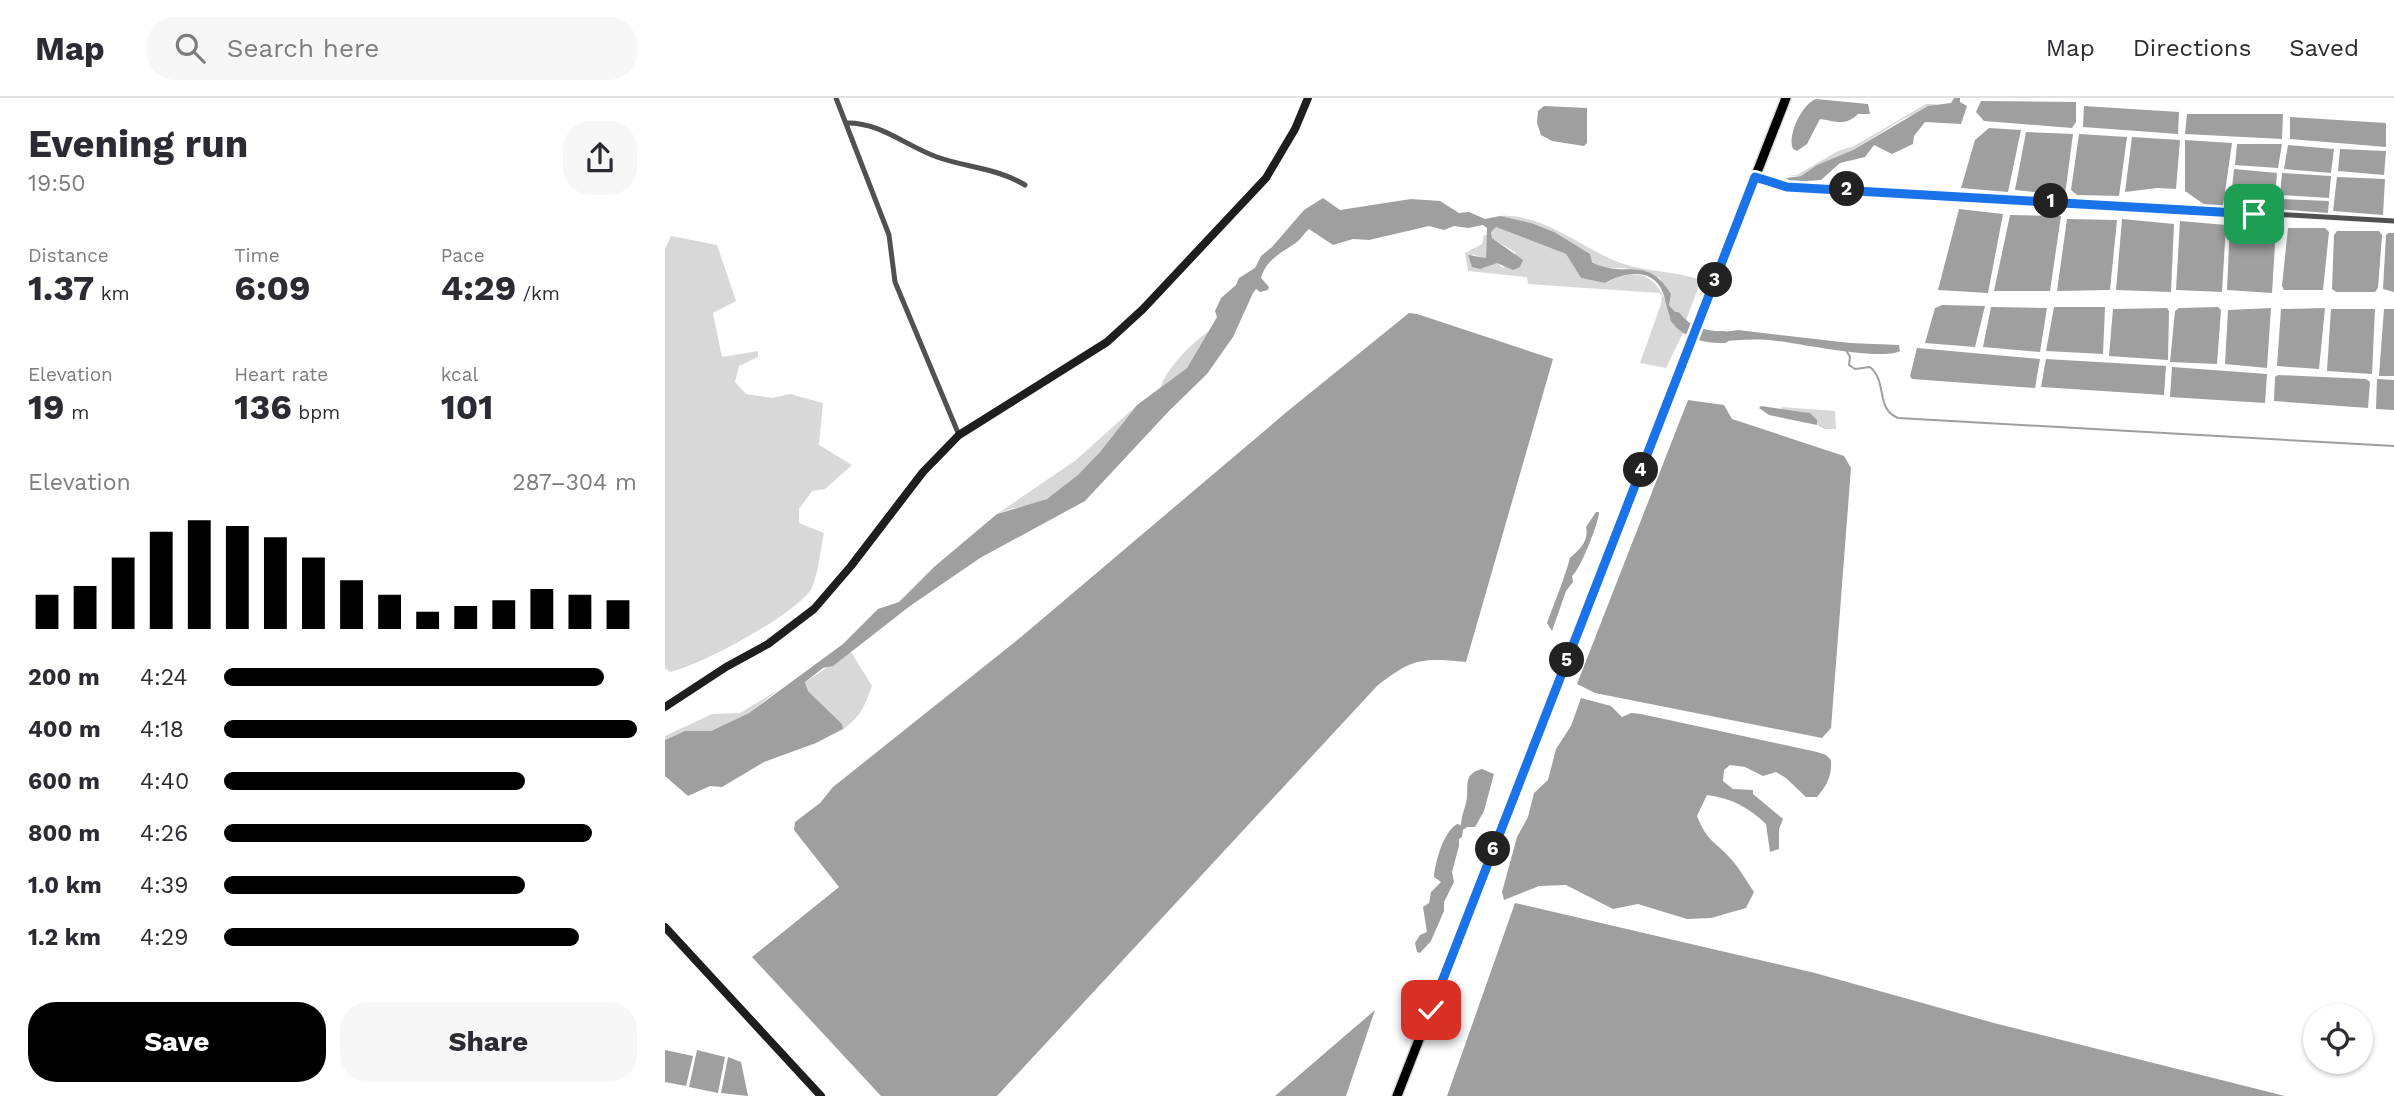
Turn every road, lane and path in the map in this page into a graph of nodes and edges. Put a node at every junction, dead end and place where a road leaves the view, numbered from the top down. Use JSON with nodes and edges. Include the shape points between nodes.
{"nodes":[{"id":1,"x":836,"y":98,"type":"edge"},
{"id":2,"x":1308,"y":98,"type":"edge"},
{"id":3,"x":1786,"y":98,"type":"edge"},
{"id":4,"x":846,"y":123,"type":"junction"},
{"id":5,"x":1755,"y":177,"type":"junction"},
{"id":6,"x":1025,"y":185,"type":"dead end"},
{"id":7,"x":2394,"y":221,"type":"edge"},
{"id":8,"x":959,"y":435,"type":"junction"},
{"id":9,"x":665,"y":707,"type":"edge"},
{"id":10,"x":665,"y":927,"type":"edge"},
{"id":11,"x":821,"y":1096,"type":"edge"},
{"id":12,"x":1397,"y":1096,"type":"edge"}],
"edges":[{"from":1,"to":4,"type":"street"},
{"from":2,"to":8,"type":"main road","via":[[1266,178],[1143,309],[1107,342]]},
{"from":3,"to":5,"type":"main road"},
{"from":4,"to":6,"type":"street","via":[[892,134],[938,158],[998,171]]},
{"from":4,"to":8,"type":"street","via":[[889,235],[895,282]]},
{"from":5,"to":7,"type":"street","via":[[1787,187]]},
{"from":5,"to":12,"type":"main road"},
{"from":8,"to":9,"type":"main road","via":[[923,472],[814,609],[768,644]]},
{"from":10,"to":11,"type":"main road"}]}
